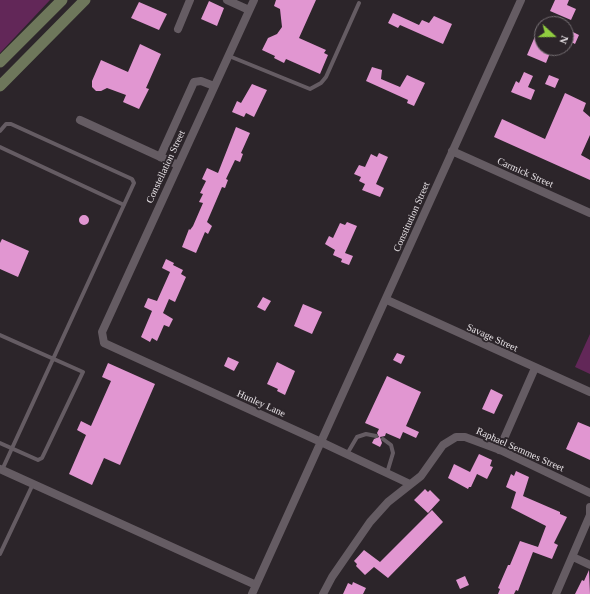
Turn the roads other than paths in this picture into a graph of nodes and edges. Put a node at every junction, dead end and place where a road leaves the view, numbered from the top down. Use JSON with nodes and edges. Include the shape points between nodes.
{"nodes":[{"id":1,"x":62,"y":0,"type":"edge"},
{"id":2,"x":85,"y":0,"type":"edge"},
{"id":3,"x":190,"y":0,"type":"edge"},
{"id":4,"x":227,"y":0,"type":"edge"},
{"id":5,"x":254,"y":0,"type":"edge"},
{"id":6,"x":521,"y":0,"type":"edge"},
{"id":7,"x":359,"y":2,"type":"dead end"},
{"id":8,"x":249,"y":10,"type":"junction"},
{"id":9,"x":178,"y":29,"type":"dead end"},
{"id":10,"x":228,"y":56,"type":"junction"},
{"id":11,"x":0,"y":62,"type":"edge"},
{"id":12,"x":0,"y":86,"type":"edge"},
{"id":13,"x":214,"y":86,"type":"junction"},
{"id":14,"x":80,"y":120,"type":"dead end"},
{"id":15,"x":0,"y":131,"type":"edge"},
{"id":16,"x":0,"y":147,"type":"edge"},
{"id":17,"x":452,"y":150,"type":"junction"},
{"id":18,"x":160,"y":157,"type":"junction"},
{"id":19,"x":178,"y":165,"type":"junction"},
{"id":20,"x":124,"y":205,"type":"junction"},
{"id":21,"x":590,"y":213,"type":"edge"},
{"id":22,"x":387,"y":300,"type":"junction"},
{"id":23,"x":0,"y":335,"type":"edge"},
{"id":24,"x":104,"y":343,"type":"joint"},
{"id":25,"x":54,"y":359,"type":"junction"},
{"id":26,"x":535,"y":368,"type":"junction"},
{"id":27,"x":590,"y":392,"type":"edge"},
{"id":28,"x":376,"y":436,"type":"dead end"},
{"id":29,"x":383,"y":439,"type":"dead end"},
{"id":30,"x":321,"y":442,"type":"junction"},
{"id":31,"x":0,"y":443,"type":"edge"},
{"id":32,"x":12,"y":448,"type":"junction"},
{"id":33,"x":499,"y":450,"type":"junction"},
{"id":34,"x":346,"y":454,"type":"junction"},
{"id":35,"x":1,"y":469,"type":"edge"},
{"id":36,"x":386,"y":473,"type":"junction"},
{"id":37,"x":33,"y":483,"type":"junction"},
{"id":38,"x":410,"y":484,"type":"junction"},
{"id":39,"x":590,"y":493,"type":"edge"},
{"id":40,"x":590,"y":507,"type":"edge"},
{"id":41,"x":590,"y":515,"type":"edge"},
{"id":42,"x":0,"y":554,"type":"edge"},
{"id":43,"x":573,"y":557,"type":"junction"},
{"id":44,"x":590,"y":564,"type":"edge"},
{"id":45,"x":256,"y":585,"type":"junction"},
{"id":46,"x":252,"y":594,"type":"edge"},
{"id":47,"x":323,"y":594,"type":"edge"},
{"id":48,"x":556,"y":594,"type":"edge"}],
"edges":[{"from":1,"to":11,"type":"main road"},
{"from":2,"to":12,"type":"main road"},
{"from":3,"to":9,"type":"street"},
{"from":4,"to":8,"type":"street"},
{"from":5,"to":8,"type":"street","name":"Constellation Street"},
{"from":6,"to":17,"type":"street","name":"Constitution Street"},
{"from":7,"to":10,"type":"lane","via":[[326,77],[310,89]]},
{"from":8,"to":10,"type":"street","name":"Constellation Street"},
{"from":10,"to":13,"type":"street","name":"Constellation Street"},
{"from":13,"to":18,"type":"street","via":[[201,81],[194,82]]},
{"from":13,"to":19,"type":"street","name":"Constellation Street"},
{"from":14,"to":18,"type":"street"},
{"from":15,"to":20,"type":"lane","via":[[6,124],[11,124],[132,179],[134,183]]},
{"from":16,"to":20,"type":"lane"},
{"from":17,"to":21,"type":"street","name":"Carmick Street"},
{"from":17,"to":22,"type":"street","name":"Constitution Street"},
{"from":18,"to":19,"type":"street"},
{"from":19,"to":24,"type":"street","name":"Constellation Street","via":[[102,332]]},
{"from":20,"to":25,"type":"lane"},
{"from":22,"to":26,"type":"street","name":"Savage Street"},
{"from":22,"to":30,"type":"street","name":"Constitution Street"},
{"from":23,"to":25,"type":"lane"},
{"from":24,"to":30,"type":"street","name":"Hunley Lane"},
{"from":25,"to":32,"type":"lane"},
{"from":25,"to":32,"type":"lane","via":[[83,372],[42,458],[38,460]]},
{"from":26,"to":27,"type":"street","name":"Savage Street"},
{"from":26,"to":33,"type":"street"},
{"from":28,"to":34,"type":"lane","via":[[366,434],[357,437]]},
{"from":29,"to":36,"type":"lane","via":[[391,445],[393,453]]},
{"from":30,"to":34,"type":"street","name":"Hunley Lane"},
{"from":30,"to":45,"type":"street","name":"Constitution Street"},
{"from":31,"to":32,"type":"lane"},
{"from":32,"to":35,"type":"lane"},
{"from":33,"to":38,"type":"street","name":"Raphael Semmes Street","via":[[465,437],[456,437],[443,445],[421,476]]},
{"from":33,"to":39,"type":"street","name":"Raphael Semmes Street"},
{"from":34,"to":36,"type":"street","name":"Hunley Lane"},
{"from":35,"to":37,"type":"street"},
{"from":36,"to":38,"type":"street","name":"Hunley Lane"},
{"from":37,"to":42,"type":"lane"},
{"from":37,"to":45,"type":"street"},
{"from":38,"to":47,"type":"street","name":"Raphael Semmes Street","via":[[388,502],[370,522]]},
{"from":40,"to":41,"type":"street"},
{"from":41,"to":43,"type":"street"},
{"from":43,"to":44,"type":"street"},
{"from":43,"to":48,"type":"street"},
{"from":45,"to":46,"type":"street","name":"Constitution Street"}]}
